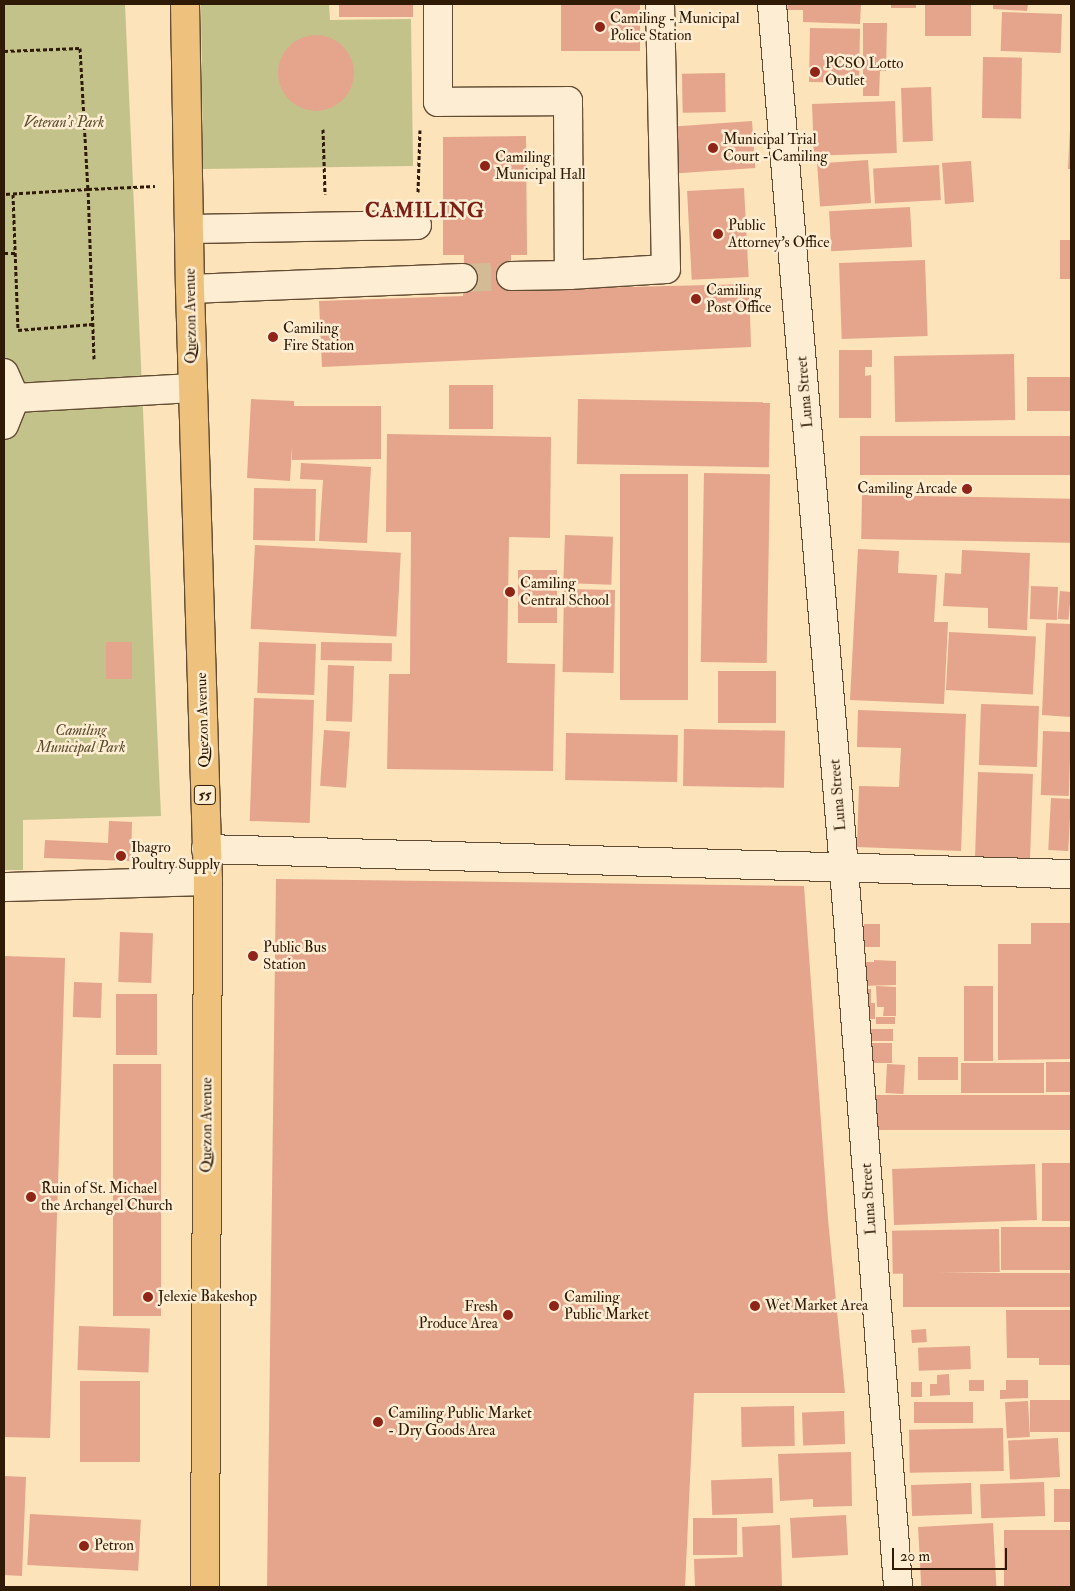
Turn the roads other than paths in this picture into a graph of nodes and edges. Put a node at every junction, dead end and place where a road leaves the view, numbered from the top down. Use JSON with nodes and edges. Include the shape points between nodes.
{"nodes":[{"id":1,"x":185,"y":4,"type":"edge"},
{"id":2,"x":438,"y":4,"type":"edge"},
{"id":3,"x":660,"y":4,"type":"edge"},
{"id":4,"x":772,"y":4,"type":"edge"},
{"id":5,"x":417,"y":225,"type":"road end"},
{"id":6,"x":190,"y":229,"type":"junction"},
{"id":7,"x":569,"y":275,"type":"junction"},
{"id":8,"x":511,"y":276,"type":"tunnel mouth"},
{"id":9,"x":463,"y":278,"type":"tunnel mouth"},
{"id":10,"x":190,"y":289,"type":"junction"},
{"id":11,"x":4,"y":373,"type":"edge"},
{"id":12,"x":193,"y":388,"type":"junction"},
{"id":13,"x":15,"y":398,"type":"junction"},
{"id":14,"x":4,"y":425,"type":"edge"},
{"id":15,"x":206,"y":849,"type":"junction"},
{"id":16,"x":844,"y":868,"type":"junction"},
{"id":17,"x":1071,"y":874,"type":"edge"},
{"id":18,"x":208,"y":881,"type":"junction"},
{"id":19,"x":4,"y":887,"type":"edge"},
{"id":20,"x":205,"y":1587,"type":"edge"},
{"id":21,"x":898,"y":1587,"type":"edge"}],
"edges":[{"from":1,"to":6,"type":"highway","name":"Quezon Avenue","number":"55"},
{"from":2,"to":7,"type":"street","via":[[438,102],[568,101]]},
{"from":3,"to":7,"type":"street","via":[[666,269]]},
{"from":4,"to":16,"type":"street","name":"Luna Street"},
{"from":5,"to":6,"type":"street"},
{"from":6,"to":10,"type":"highway","name":"Quezon Avenue","number":"55"},
{"from":7,"to":8,"type":"street"},
{"from":9,"to":10,"type":"street"},
{"from":10,"to":12,"type":"highway","name":"Quezon Avenue","number":"55"},
{"from":11,"to":13,"type":"street"},
{"from":12,"to":13,"type":"street"},
{"from":12,"to":15,"type":"highway","name":"Quezon Avenue","number":"55"},
{"from":13,"to":14,"type":"street"},
{"from":15,"to":16,"type":"street"},
{"from":15,"to":18,"type":"highway","name":"Quezon Avenue","number":"55"},
{"from":16,"to":17,"type":"street"},
{"from":16,"to":21,"type":"street","name":"Luna Street"},
{"from":18,"to":19,"type":"street"},
{"from":18,"to":20,"type":"highway","name":"Quezon Avenue","number":"55"}]}
